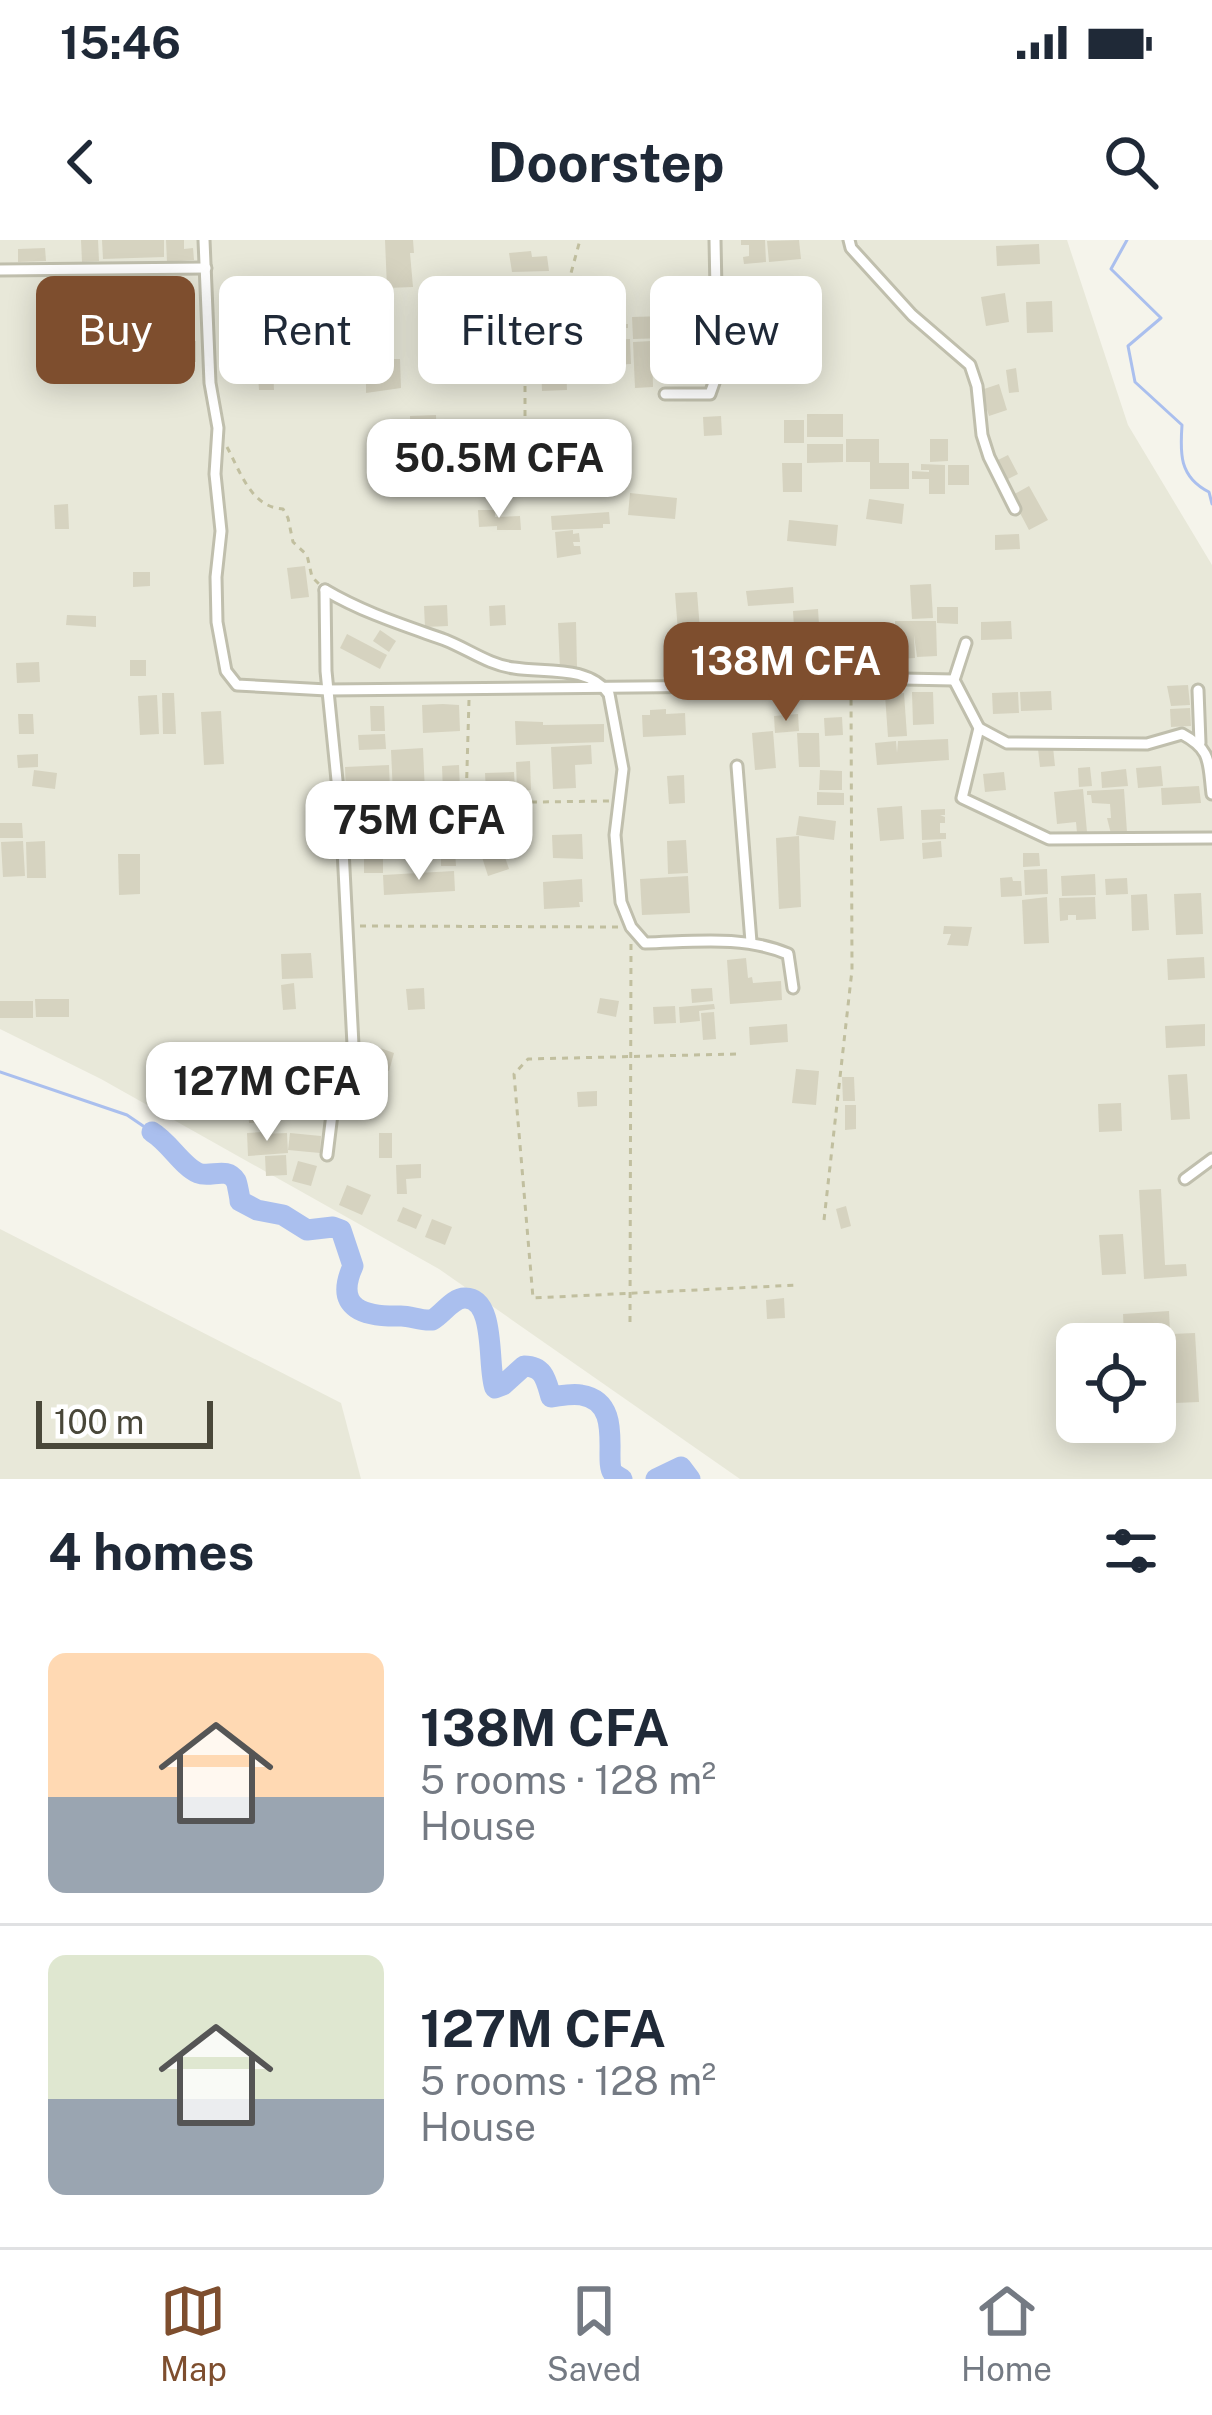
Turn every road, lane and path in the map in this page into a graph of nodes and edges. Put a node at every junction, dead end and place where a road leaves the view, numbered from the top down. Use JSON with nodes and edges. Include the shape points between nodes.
{"nodes":[{"id":1,"x":204,"y":240,"type":"edge"},
{"id":2,"x":580,"y":240,"type":"edge"},
{"id":3,"x":716,"y":240,"type":"edge"},
{"id":4,"x":849,"y":240,"type":"edge"},
{"id":5,"x":206,"y":268,"type":"junction"},
{"id":6,"x":0,"y":270,"type":"edge"},
{"id":7,"x":716,"y":276,"type":"edge"},
{"id":8,"x":713,"y":384,"type":"edge"},
{"id":9,"x":665,"y":394,"type":"dead end"},
{"id":10,"x":218,"y":428,"type":"junction"},
{"id":11,"x":525,"y":428,"type":"dead end"},
{"id":12,"x":1015,"y":508,"type":"dead end"},
{"id":13,"x":325,"y":590,"type":"junction"},
{"id":14,"x":966,"y":643,"type":"dead end"},
{"id":15,"x":851,"y":678,"type":"junction"},
{"id":16,"x":954,"y":680,"type":"junction"},
{"id":17,"x":604,"y":686,"type":"junction"},
{"id":18,"x":327,"y":690,"type":"junction"},
{"id":19,"x":470,"y":690,"type":"junction"},
{"id":20,"x":1198,"y":690,"type":"dead end"},
{"id":21,"x":979,"y":728,"type":"junction"},
{"id":22,"x":1200,"y":743,"type":"junction"},
{"id":23,"x":737,"y":766,"type":"dead end"},
{"id":24,"x":1212,"y":794,"type":"edge"},
{"id":25,"x":619,"y":801,"type":"junction"},
{"id":26,"x":466,"y":803,"type":"junction"},
{"id":27,"x":340,"y":808,"type":"junction"},
{"id":28,"x":1212,"y":838,"type":"edge"},
{"id":29,"x":346,"y":926,"type":"junction"},
{"id":30,"x":631,"y":927,"type":"junction"},
{"id":31,"x":751,"y":942,"type":"junction"},
{"id":32,"x":793,"y":988,"type":"dead end"},
{"id":33,"x":736,"y":1054,"type":"dead end"},
{"id":34,"x":630,"y":1057,"type":"junction"},
{"id":35,"x":327,"y":1155,"type":"dead end"},
{"id":36,"x":1212,"y":1159,"type":"edge"},
{"id":37,"x":1185,"y":1178,"type":"dead end"},
{"id":38,"x":824,"y":1220,"type":"dead end"},
{"id":39,"x":798,"y":1285,"type":"dead end"},
{"id":40,"x":630,"y":1293,"type":"junction"},
{"id":41,"x":630,"y":1322,"type":"dead end"}],
"edges":[{"from":1,"to":5,"type":"street"},
{"from":2,"to":11,"type":"path","via":[[568,284],[525,354]]},
{"from":3,"to":7,"type":"street"},
{"from":4,"to":12,"type":"street","via":[[912,315],[970,364],[982,435]]},
{"from":5,"to":6,"type":"street"},
{"from":5,"to":10,"type":"street"},
{"from":8,"to":9,"type":"street","via":[[710,394]]},
{"from":10,"to":13,"type":"path","via":[[251,493],[267,508],[283,509],[293,542]]},
{"from":10,"to":18,"type":"street","via":[[217,622],[226,671],[237,685]]},
{"from":13,"to":17,"type":"street","via":[[498,665],[572,673]]},
{"from":13,"to":18,"type":"street"},
{"from":14,"to":16,"type":"street"},
{"from":15,"to":16,"type":"street"},
{"from":15,"to":17,"type":"street","via":[[838,685]]},
{"from":15,"to":38,"type":"path","via":[[852,970]]},
{"from":16,"to":21,"type":"street"},
{"from":17,"to":19,"type":"street"},
{"from":17,"to":25,"type":"street","via":[[623,769]]},
{"from":18,"to":19,"type":"street"},
{"from":18,"to":27,"type":"street"},
{"from":19,"to":26,"type":"path"},
{"from":20,"to":22,"type":"street"},
{"from":21,"to":22,"type":"street","via":[[1007,743],[1147,744],[1182,734]]},
{"from":21,"to":28,"type":"street","via":[[962,799],[1049,839]]},
{"from":22,"to":24,"type":"street"},
{"from":23,"to":31,"type":"street"},
{"from":25,"to":26,"type":"path"},
{"from":25,"to":30,"type":"street","via":[[621,902]]},
{"from":26,"to":27,"type":"path"},
{"from":27,"to":29,"type":"street"},
{"from":29,"to":30,"type":"path"},
{"from":29,"to":35,"type":"street","via":[[353,1045]]},
{"from":30,"to":31,"type":"street","via":[[645,943]]},
{"from":30,"to":34,"type":"path"},
{"from":31,"to":32,"type":"street","via":[[788,954]]},
{"from":33,"to":34,"type":"path"},
{"from":34,"to":40,"type":"path"},
{"from":34,"to":40,"type":"path","via":[[528,1059],[514,1074],[533,1298]]},
{"from":36,"to":37,"type":"street"},
{"from":39,"to":40,"type":"path"},
{"from":40,"to":41,"type":"path"}]}
